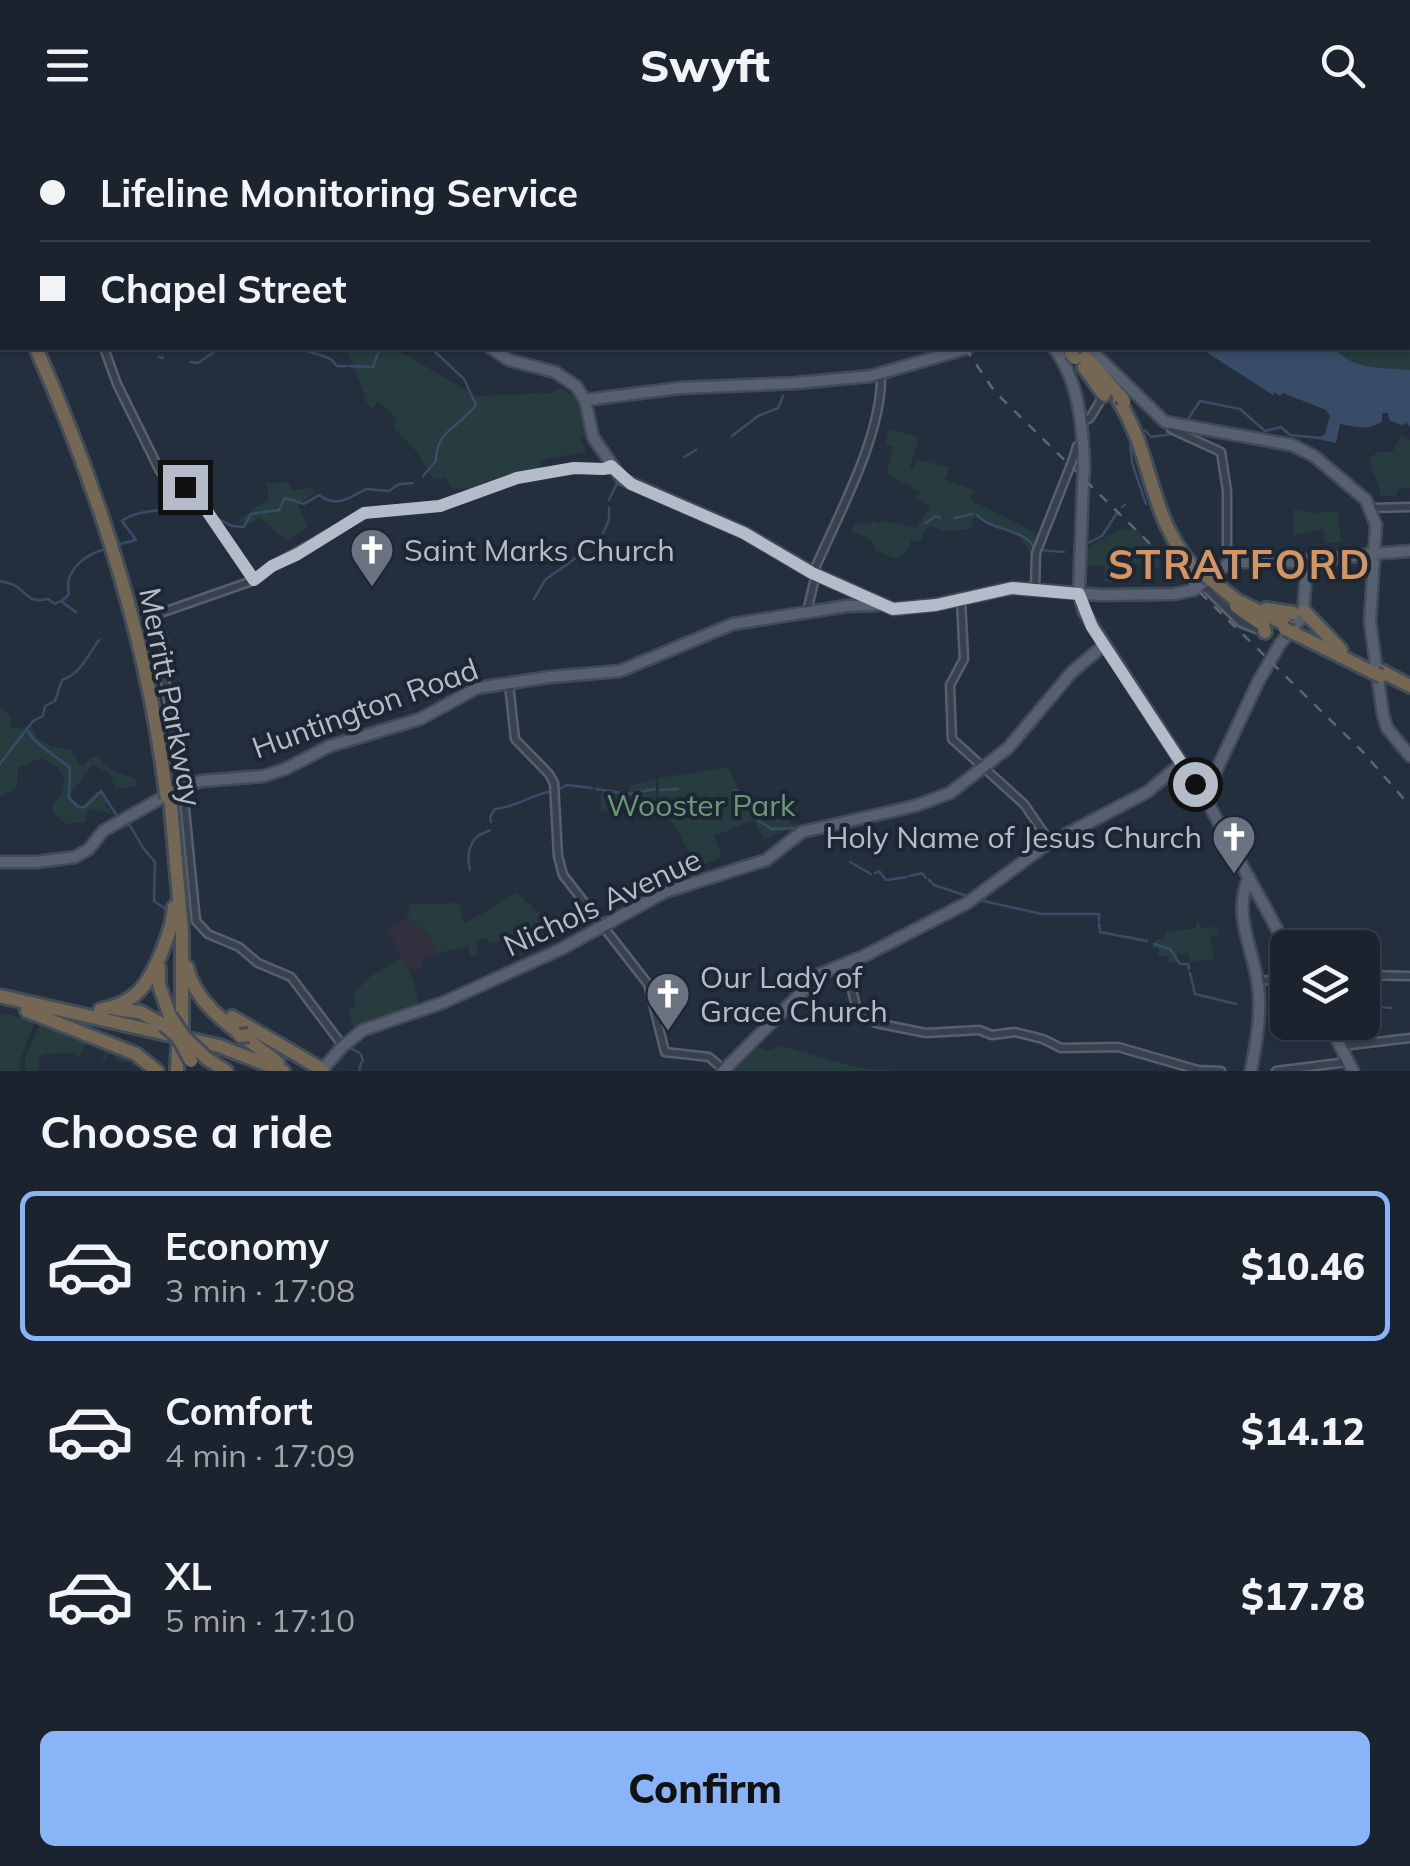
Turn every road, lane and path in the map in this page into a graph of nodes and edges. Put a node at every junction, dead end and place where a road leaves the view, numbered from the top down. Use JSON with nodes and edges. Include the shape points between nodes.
{"nodes":[{"id":1,"x":39,"y":350,"type":"edge"},
{"id":2,"x":105,"y":350,"type":"edge"},
{"id":3,"x":494,"y":350,"type":"edge"},
{"id":4,"x":961,"y":350,"type":"edge"},
{"id":5,"x":1072,"y":355,"type":"edge"},
{"id":6,"x":881,"y":374,"type":"junction"},
{"id":7,"x":588,"y":400,"type":"junction"},
{"id":8,"x":1118,"y":400,"type":"junction"},
{"id":9,"x":1084,"y":419,"type":"junction"},
{"id":10,"x":1171,"y":426,"type":"junction"},
{"id":11,"x":1083,"y":444,"type":"junction"},
{"id":12,"x":610,"y":468,"type":"junction"},
{"id":13,"x":1410,"y":506,"type":"edge"},
{"id":14,"x":1372,"y":508,"type":"junction"},
{"id":15,"x":1410,"y":552,"type":"edge"},
{"id":16,"x":1372,"y":554,"type":"junction"},
{"id":17,"x":1304,"y":562,"type":"junction"},
{"id":18,"x":814,"y":574,"type":"junction"},
{"id":19,"x":254,"y":580,"type":"junction"},
{"id":20,"x":1221,"y":583,"type":"junction"},
{"id":21,"x":1034,"y":590,"type":"junction"},
{"id":22,"x":1079,"y":594,"type":"junction"},
{"id":23,"x":961,"y":600,"type":"junction"},
{"id":24,"x":885,"y":606,"type":"junction"},
{"id":25,"x":807,"y":611,"type":"junction"},
{"id":26,"x":1297,"y":620,"type":"junction"},
{"id":27,"x":1261,"y":628,"type":"joint"},
{"id":28,"x":1100,"y":649,"type":"junction"},
{"id":29,"x":1355,"y":660,"type":"junction"},
{"id":30,"x":508,"y":683,"type":"junction"},
{"id":31,"x":1409,"y":689,"type":"edge"},
{"id":32,"x":1410,"y":756,"type":"edge"},
{"id":33,"x":1182,"y":763,"type":"junction"},
{"id":34,"x":986,"y":767,"type":"junction"},
{"id":35,"x":171,"y":793,"type":"junction"},
{"id":36,"x":1209,"y":805,"type":"junction"},
{"id":37,"x":1050,"y":842,"type":"junction"},
{"id":38,"x":0,"y":862,"type":"edge"},
{"id":39,"x":174,"y":865,"type":"junction"},
{"id":40,"x":1249,"y":878,"type":"junction"},
{"id":41,"x":179,"y":883,"type":"junction"},
{"id":42,"x":601,"y":925,"type":"junction"},
{"id":43,"x":1278,"y":930,"type":"edge"},
{"id":44,"x":164,"y":946,"type":"junction"},
{"id":45,"x":846,"y":964,"type":"junction"},
{"id":46,"x":188,"y":969,"type":"junction"},
{"id":47,"x":1380,"y":975,"type":"edge"},
{"id":48,"x":1410,"y":976,"type":"edge"},
{"id":49,"x":1270,"y":980,"type":"edge"},
{"id":50,"x":1257,"y":981,"type":"junction"},
{"id":51,"x":4,"y":1001,"type":"edge"},
{"id":52,"x":100,"y":1010,"type":"junction"},
{"id":53,"x":167,"y":1020,"type":"junction"},
{"id":54,"x":1410,"y":1038,"type":"edge"},
{"id":55,"x":180,"y":1039,"type":"junction"},
{"id":56,"x":1337,"y":1040,"type":"edge"},
{"id":57,"x":280,"y":1044,"type":"junction"},
{"id":58,"x":343,"y":1046,"type":"junction"},
{"id":59,"x":1340,"y":1046,"type":"junction"},
{"id":60,"x":1351,"y":1066,"type":"edge"},
{"id":61,"x":186,"y":1068,"type":"edge"},
{"id":62,"x":1182,"y":1069,"type":"edge"},
{"id":63,"x":225,"y":1070,"type":"edge"},
{"id":64,"x":156,"y":1071,"type":"edge"},
{"id":65,"x":266,"y":1071,"type":"edge"},
{"id":66,"x":285,"y":1071,"type":"edge"},
{"id":67,"x":323,"y":1071,"type":"edge"},
{"id":68,"x":725,"y":1071,"type":"edge"},
{"id":69,"x":1222,"y":1071,"type":"edge"},
{"id":70,"x":1250,"y":1071,"type":"edge"},
{"id":71,"x":1276,"y":1071,"type":"edge"}],
"edges":[{"from":1,"to":35,"type":"highway","name":"Merritt Parkway","via":[[91,473],[135,622]]},
{"from":2,"to":19,"type":"street","via":[[160,471],[195,494]]},
{"from":3,"to":7,"type":"main road","via":[[561,375]]},
{"from":4,"to":6,"type":"main road"},
{"from":5,"to":8,"type":"highway"},
{"from":5,"to":8,"type":"main road"},
{"from":5,"to":9,"type":"main road"},
{"from":6,"to":7,"type":"main road"},
{"from":6,"to":18,"type":"street","via":[[865,454]]},
{"from":7,"to":12,"type":"main road","via":[[592,434]]},
{"from":8,"to":9,"type":"street"},
{"from":8,"to":10,"type":"main road","via":[[1140,403]]},
{"from":8,"to":20,"type":"highway","via":[[1166,521],[1183,550]]},
{"from":8,"to":20,"type":"highway","via":[[1165,525],[1181,552]]},
{"from":9,"to":11,"type":"main road"},
{"from":10,"to":14,"type":"main road","via":[[1290,444]]},
{"from":10,"to":20,"type":"street","via":[[1221,452]]},
{"from":11,"to":21,"type":"street","via":[[1037,550]]},
{"from":11,"to":22,"type":"main road","bridge":true},
{"from":12,"to":18,"type":"main road"},
{"from":12,"to":19,"type":"street","via":[[524,476],[442,505],[364,513]]},
{"from":13,"to":14,"type":"street"},
{"from":14,"to":16,"type":"main road"},
{"from":15,"to":16,"type":"main road","name":"Huntington Road"},
{"from":16,"to":17,"type":"main road","name":"Huntington Road"},
{"from":16,"to":32,"type":"main road","via":[[1370,622],[1383,716]]},
{"from":17,"to":20,"type":"main road","name":"Huntington Road"},
{"from":17,"to":26,"type":"main road"},
{"from":18,"to":24,"type":"main road"},
{"from":18,"to":25,"type":"street"},
{"from":19,"to":35,"type":"street","via":[[154,615],[179,748]]},
{"from":20,"to":22,"type":"main road","name":"Huntington Road","via":[[1164,594]]},
{"from":20,"to":26,"type":"highway"},
{"from":20,"to":27,"type":"highway"},
{"from":21,"to":22,"type":"main road","name":"Huntington Road"},
{"from":21,"to":23,"type":"main road","name":"Huntington Road"},
{"from":22,"to":28,"type":"main road"},
{"from":23,"to":24,"type":"main road","name":"Huntington Road"},
{"from":23,"to":34,"type":"street","via":[[964,660],[950,685],[951,736]]},
{"from":24,"to":25,"type":"main road","name":"Huntington Road"},
{"from":25,"to":30,"type":"main road","name":"Huntington Road","via":[[726,626],[625,670]]},
{"from":26,"to":27,"type":"main road"},
{"from":26,"to":29,"type":"highway"},
{"from":26,"to":29,"type":"highway"},
{"from":26,"to":36,"type":"main road","via":[[1258,682],[1216,771]]},
{"from":28,"to":33,"type":"main road"},
{"from":28,"to":34,"type":"main road","name":"Nichols Avenue"},
{"from":29,"to":31,"type":"highway"},
{"from":30,"to":35,"type":"main road","name":"Huntington Road","via":[[467,692],[420,719],[330,746],[268,775],[202,781]]},
{"from":30,"to":42,"type":"street","via":[[514,739],[554,783],[560,869]]},
{"from":33,"to":36,"type":"main road"},
{"from":33,"to":37,"type":"main road","via":[[1151,789]]},
{"from":34,"to":37,"type":"street"},
{"from":34,"to":42,"type":"main road","name":"Nichols Avenue","via":[[956,790],[802,832],[766,860],[672,890]]},
{"from":35,"to":38,"type":"main road","name":"Huntington Road","via":[[75,857]]},
{"from":35,"to":39,"type":"highway","name":"Merritt Parkway"},
{"from":35,"to":41,"type":"highway","name":"Merritt Parkway"},
{"from":35,"to":58,"type":"street","via":[[200,928],[291,977]]},
{"from":36,"to":40,"type":"main road"},
{"from":37,"to":45,"type":"main road","via":[[975,899]]},
{"from":39,"to":44,"type":"highway","via":[[174,913]]},
{"from":39,"to":55,"type":"highway","name":"Merritt Parkway"},
{"from":40,"to":43,"type":"main road"},
{"from":40,"to":50,"type":"main road","via":[[1241,916]]},
{"from":41,"to":46,"type":"highway"},
{"from":41,"to":55,"type":"highway","name":"Merritt Parkway"},
{"from":42,"to":58,"type":"main road","name":"Nichols Avenue","via":[[456,997],[361,1031]]},
{"from":42,"to":68,"type":"street","via":[[647,990],[665,1054],[709,1059]]},
{"from":44,"to":52,"type":"highway","via":[[144,988],[124,1004]]},
{"from":44,"to":53,"type":"highway","via":[[158,978]]},
{"from":45,"to":62,"type":"street","via":[[856,1006],[876,1023],[926,1033],[1013,1032],[1066,1049],[1118,1047]]},
{"from":45,"to":68,"type":"main road","via":[[823,972]]},
{"from":46,"to":57,"type":"highway","via":[[210,1004]]},
{"from":46,"to":66,"type":"highway","via":[[208,1005]]},
{"from":47,"to":48,"type":"street"},
{"from":49,"to":50,"type":"street"},
{"from":50,"to":70,"type":"main road"},
{"from":51,"to":52,"type":"highway"},
{"from":51,"to":55,"type":"highway"},
{"from":51,"to":64,"type":"highway","via":[[128,1050]]},
{"from":51,"to":65,"type":"highway","via":[[215,1052]]},
{"from":52,"to":53,"type":"highway"},
{"from":53,"to":61,"type":"highway","bridge":true},
{"from":53,"to":63,"type":"highway","bridge":true},
{"from":54,"to":59,"type":"street"},
{"from":55,"to":57,"type":"highway","via":[[244,1036]]},
{"from":55,"to":61,"type":"highway","name":"Merritt Parkway"},
{"from":55,"to":66,"type":"highway"},
{"from":56,"to":59,"type":"main road"},
{"from":57,"to":67,"type":"highway"},
{"from":58,"to":67,"type":"main road","name":"Nichols Avenue"},
{"from":59,"to":60,"type":"main road"},
{"from":60,"to":71,"type":"street"},
{"from":62,"to":69,"type":"street"}]}
